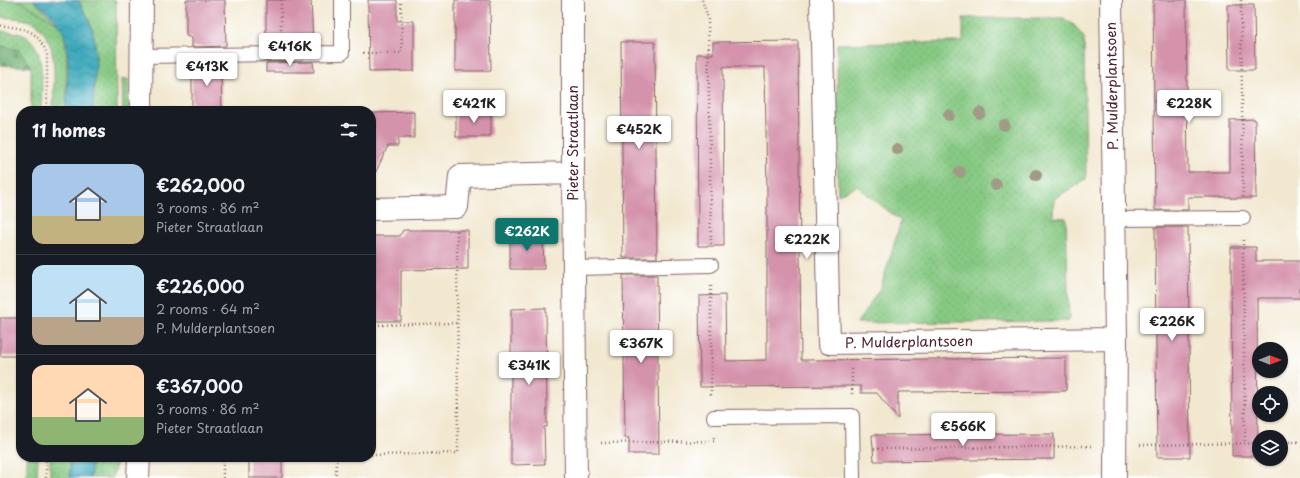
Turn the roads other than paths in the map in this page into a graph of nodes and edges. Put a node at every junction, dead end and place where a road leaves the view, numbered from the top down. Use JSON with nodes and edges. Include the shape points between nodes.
{"nodes":[{"id":1,"x":142,"y":0,"type":"edge"},
{"id":2,"x":342,"y":0,"type":"edge"},
{"id":3,"x":573,"y":0,"type":"edge"},
{"id":4,"x":822,"y":0,"type":"edge"},
{"id":5,"x":1111,"y":0,"type":"edge"},
{"id":6,"x":142,"y":56,"type":"junction"},
{"id":7,"x":141,"y":106,"type":"edge"},
{"id":8,"x":573,"y":173,"type":"junction"},
{"id":9,"x":376,"y":209,"type":"edge"},
{"id":10,"x":1243,"y":218,"type":"dead end"},
{"id":11,"x":1114,"y":219,"type":"junction"},
{"id":12,"x":711,"y":265,"type":"road end"},
{"id":13,"x":574,"y":268,"type":"junction"},
{"id":14,"x":1116,"y":339,"type":"junction"},
{"id":15,"x":714,"y":417,"type":"road end"},
{"id":16,"x":138,"y":462,"type":"edge"},
{"id":17,"x":138,"y":478,"type":"edge"},
{"id":18,"x":576,"y":478,"type":"edge"},
{"id":19,"x":853,"y":478,"type":"edge"},
{"id":20,"x":1115,"y":478,"type":"edge"}],
"edges":[{"from":1,"to":6,"type":"street"},
{"from":2,"to":6,"type":"lane","via":[[342,53]]},
{"from":3,"to":8,"type":"street","name":"Pieter Straatlaan"},
{"from":4,"to":14,"type":"street","name":"P. Mulderplantsoen","via":[[829,343]]},
{"from":5,"to":11,"type":"street","name":"P. Mulderplantsoen"},
{"from":6,"to":7,"type":"street"},
{"from":8,"to":9,"type":"street","via":[[460,176],[458,207]]},
{"from":8,"to":13,"type":"street","name":"Pieter Straatlaan"},
{"from":10,"to":11,"type":"lane"},
{"from":11,"to":14,"type":"street","name":"P. Mulderplantsoen"},
{"from":12,"to":13,"type":"lane"},
{"from":13,"to":18,"type":"street","name":"Pieter Straatlaan"},
{"from":14,"to":20,"type":"street","name":"P. Mulderplantsoen"},
{"from":15,"to":19,"type":"lane","via":[[852,416]]},
{"from":16,"to":17,"type":"street"}]}
